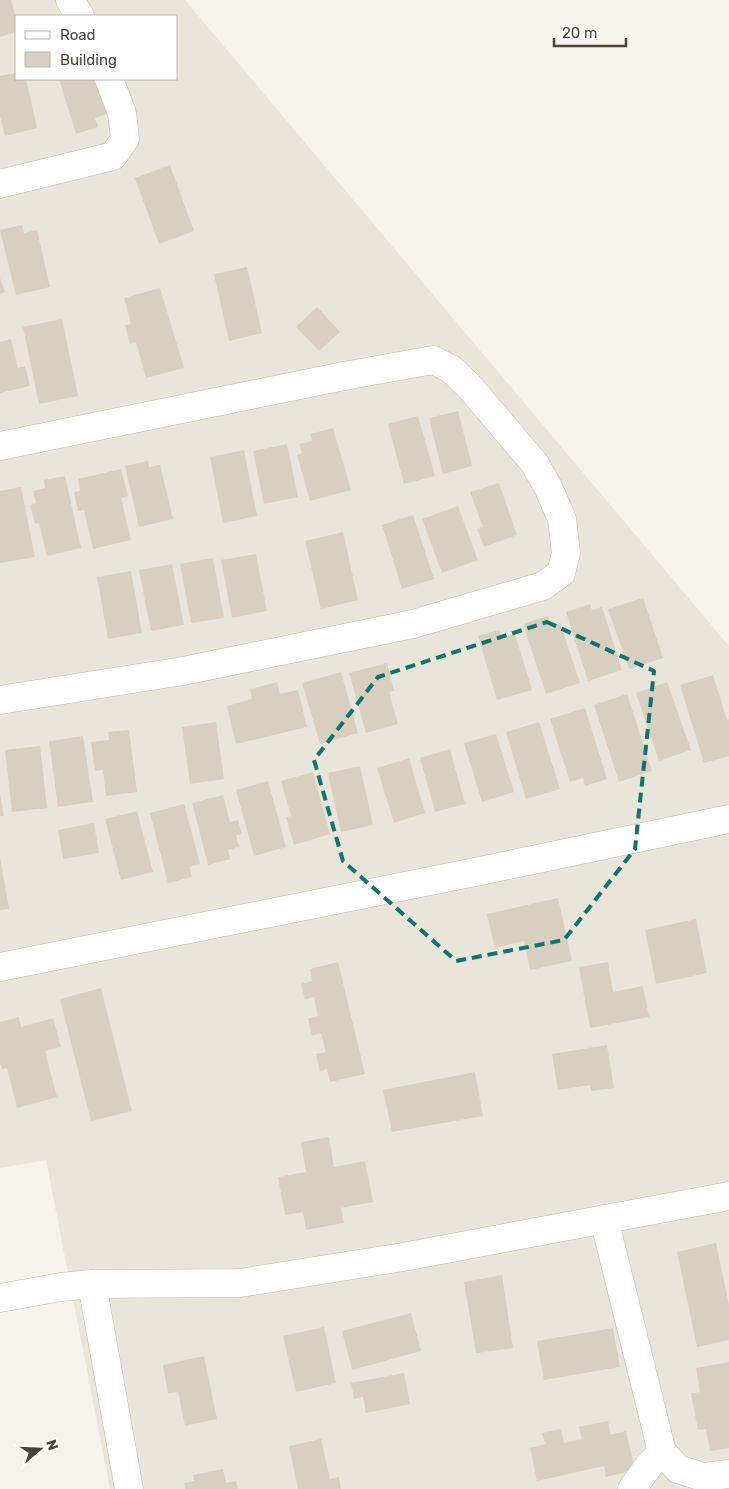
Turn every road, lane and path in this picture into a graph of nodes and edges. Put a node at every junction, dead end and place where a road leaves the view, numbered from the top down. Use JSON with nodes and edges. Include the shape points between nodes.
{"nodes":[{"id":1,"x":70,"y":0,"type":"edge"},
{"id":2,"x":79,"y":15,"type":"edge"},
{"id":3,"x":109,"y":80,"type":"edge"},
{"id":4,"x":0,"y":184,"type":"edge"},
{"id":5,"x":0,"y":446,"type":"edge"},
{"id":6,"x":0,"y":700,"type":"edge"},
{"id":7,"x":729,"y":819,"type":"edge"},
{"id":8,"x":0,"y":967,"type":"edge"},
{"id":9,"x":729,"y":1196,"type":"edge"},
{"id":10,"x":604,"y":1218,"type":"junction"},
{"id":11,"x":92,"y":1284,"type":"junction"},
{"id":12,"x":0,"y":1298,"type":"edge"},
{"id":13,"x":662,"y":1452,"type":"junction"},
{"id":14,"x":729,"y":1474,"type":"edge"},
{"id":15,"x":130,"y":1489,"type":"edge"},
{"id":16,"x":632,"y":1489,"type":"edge"}],
"edges":[{"from":1,"to":2,"type":"street"},
{"from":3,"to":4,"type":"street","via":[[122,113],[125,139],[113,156]]},
{"from":5,"to":6,"type":"street","via":[[433,360],[451,369],[469,386],[535,464],[562,519],[566,553],[560,573],[543,586],[413,624],[183,671]]},
{"from":7,"to":8,"type":"street"},
{"from":9,"to":10,"type":"street"},
{"from":10,"to":11,"type":"street","via":[[403,1257],[240,1283]]},
{"from":10,"to":13,"type":"street"},
{"from":11,"to":12,"type":"street"},
{"from":11,"to":15,"type":"street"},
{"from":13,"to":14,"type":"street","via":[[678,1469],[703,1477]]},
{"from":13,"to":16,"type":"street"}]}
